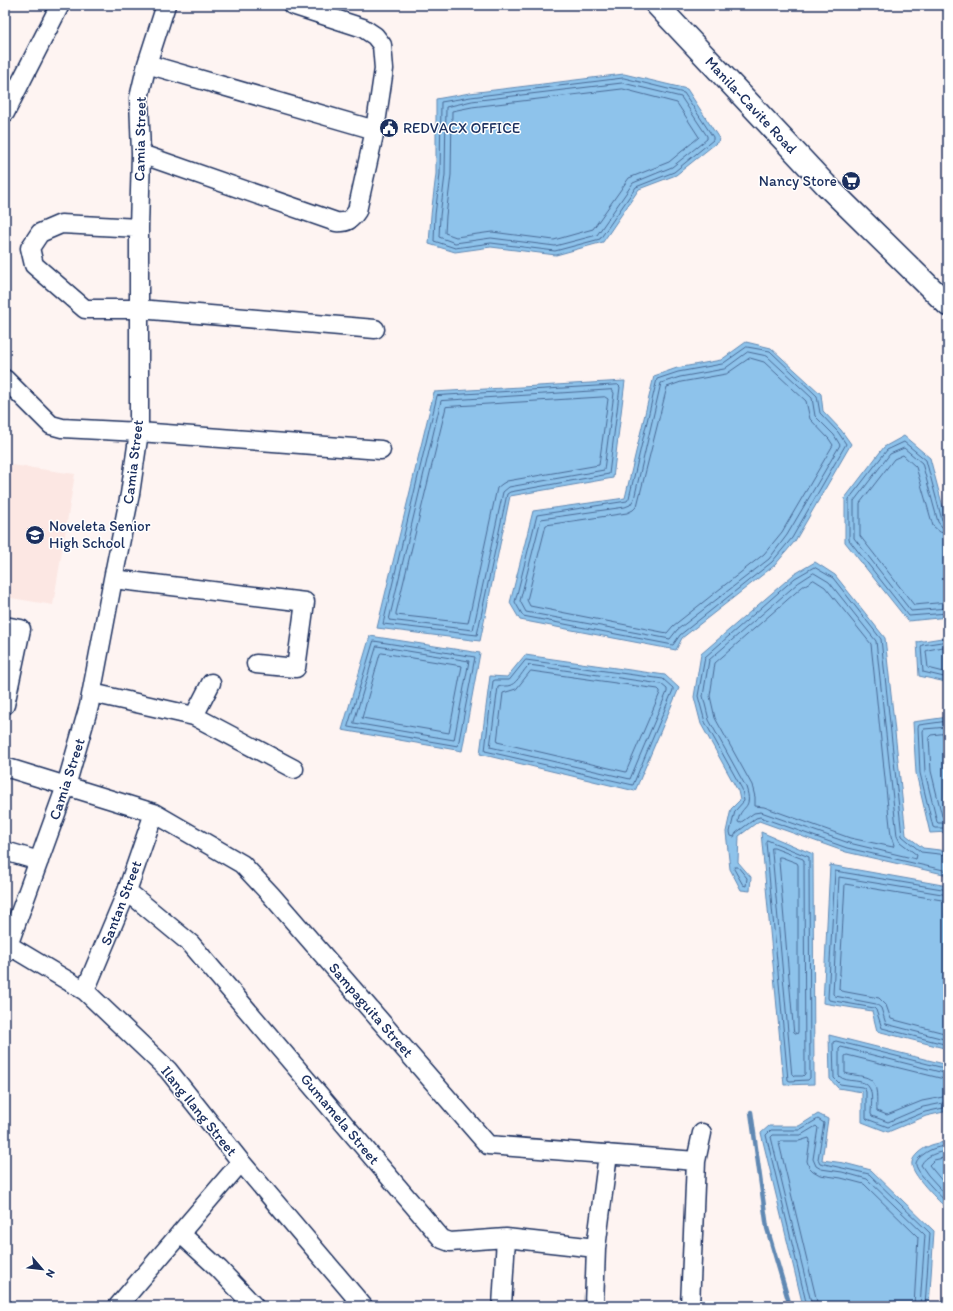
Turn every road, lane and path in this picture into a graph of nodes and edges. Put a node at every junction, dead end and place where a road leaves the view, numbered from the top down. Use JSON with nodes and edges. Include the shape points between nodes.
{"nodes":[{"id":1,"x":60,"y":5,"type":"edge"},
{"id":2,"x":166,"y":5,"type":"edge"},
{"id":3,"x":292,"y":5,"type":"edge"},
{"id":4,"x":657,"y":5,"type":"edge"},
{"id":5,"x":147,"y":64,"type":"junction"},
{"id":6,"x":5,"y":113,"type":"edge"},
{"id":7,"x":375,"y":130,"type":"junction"},
{"id":8,"x":141,"y":154,"type":"junction"},
{"id":9,"x":139,"y":228,"type":"junction"},
{"id":10,"x":948,"y":305,"type":"edge"},
{"id":11,"x":139,"y":309,"type":"junction"},
{"id":12,"x":376,"y":329,"type":"dead end"},
{"id":13,"x":5,"y":380,"type":"edge"},
{"id":14,"x":139,"y":432,"type":"junction"},
{"id":15,"x":381,"y":450,"type":"dead end"},
{"id":16,"x":113,"y":579,"type":"junction"},
{"id":17,"x":5,"y":626,"type":"edge"},
{"id":18,"x":256,"y":664,"type":"dead end"},
{"id":19,"x":211,"y":683,"type":"dead end"},
{"id":20,"x":92,"y":693,"type":"junction"},
{"id":21,"x":5,"y":705,"type":"edge"},
{"id":22,"x":194,"y":716,"type":"junction"},
{"id":23,"x":5,"y":767,"type":"edge"},
{"id":24,"x":294,"y":769,"type":"dead end"},
{"id":25,"x":66,"y":786,"type":"junction"},
{"id":26,"x":154,"y":813,"type":"junction"},
{"id":27,"x":5,"y":850,"type":"edge"},
{"id":28,"x":39,"y":861,"type":"junction"},
{"id":29,"x":127,"y":890,"type":"junction"},
{"id":30,"x":7,"y":950,"type":"edge"},
{"id":31,"x":85,"y":991,"type":"junction"},
{"id":32,"x":702,"y":1133,"type":"dead end"},
{"id":33,"x":608,"y":1154,"type":"junction"},
{"id":34,"x":696,"y":1161,"type":"junction"},
{"id":35,"x":241,"y":1162,"type":"junction"},
{"id":36,"x":180,"y":1233,"type":"junction"},
{"id":37,"x":506,"y":1238,"type":"junction"},
{"id":38,"x":596,"y":1248,"type":"junction"},
{"id":39,"x":118,"y":1306,"type":"edge"},
{"id":40,"x":254,"y":1306,"type":"edge"},
{"id":41,"x":364,"y":1306,"type":"edge"},
{"id":42,"x":502,"y":1306,"type":"edge"},
{"id":43,"x":594,"y":1306,"type":"edge"},
{"id":44,"x":690,"y":1306,"type":"edge"}],
"edges":[{"from":1,"to":6,"type":"street"},
{"from":2,"to":5,"type":"street","name":"Camia Street"},
{"from":3,"to":7,"type":"street","via":[[364,28],[382,45],[384,69]]},
{"from":4,"to":10,"type":"main road","name":"Manila-Cavite Road","via":[[826,185]]},
{"from":5,"to":7,"type":"street"},
{"from":5,"to":8,"type":"street","name":"Camia Street","via":[[139,98]]},
{"from":7,"to":8,"type":"street","via":[[356,211],[352,219],[344,222],[336,222]]},
{"from":8,"to":9,"type":"street","name":"Camia Street"},
{"from":9,"to":11,"type":"street","name":"Camia Street"},
{"from":9,"to":11,"type":"street","via":[[61,224],[40,233],[30,248],[34,265],[85,310]]},
{"from":11,"to":12,"type":"street"},
{"from":11,"to":14,"type":"street","name":"Camia Street"},
{"from":13,"to":14,"type":"street","via":[[51,425],[62,428]]},
{"from":14,"to":15,"type":"street"},
{"from":14,"to":16,"type":"street","name":"Camia Street"},
{"from":16,"to":18,"type":"street","via":[[305,602],[296,668]]},
{"from":16,"to":20,"type":"street","name":"Camia Street"},
{"from":17,"to":21,"type":"street","via":[[21,629]]},
{"from":19,"to":22,"type":"street"},
{"from":20,"to":22,"type":"street"},
{"from":20,"to":25,"type":"street","name":"Camia Street"},
{"from":22,"to":24,"type":"street"},
{"from":23,"to":25,"type":"street","name":"Sampaguita Street"},
{"from":25,"to":26,"type":"street","name":"Sampaguita Street"},
{"from":25,"to":28,"type":"street","name":"Camia Street"},
{"from":26,"to":29,"type":"street","name":"Santan Street"},
{"from":26,"to":33,"type":"street","name":"Sampaguita Street","via":[[242,864],[488,1145]]},
{"from":27,"to":28,"type":"street"},
{"from":28,"to":30,"type":"street","name":"Camia Street"},
{"from":29,"to":31,"type":"street","name":"Santan Street"},
{"from":29,"to":37,"type":"street","name":"Gumamela Street","via":[[191,944],[442,1239],[450,1242]]},
{"from":30,"to":31,"type":"street","name":"Ilang Ilang Street"},
{"from":31,"to":35,"type":"street","name":"Ilang Ilang Street","via":[[168,1070]]},
{"from":32,"to":34,"type":"street"},
{"from":33,"to":34,"type":"street","name":"Sampaguita Street"},
{"from":33,"to":38,"type":"street"},
{"from":34,"to":44,"type":"street"},
{"from":35,"to":36,"type":"street"},
{"from":35,"to":41,"type":"street","name":"Ilang Ilang Street"},
{"from":36,"to":39,"type":"street"},
{"from":36,"to":40,"type":"street"},
{"from":37,"to":38,"type":"street","name":"Gumamela Street"},
{"from":37,"to":42,"type":"street"},
{"from":38,"to":43,"type":"street"}]}
